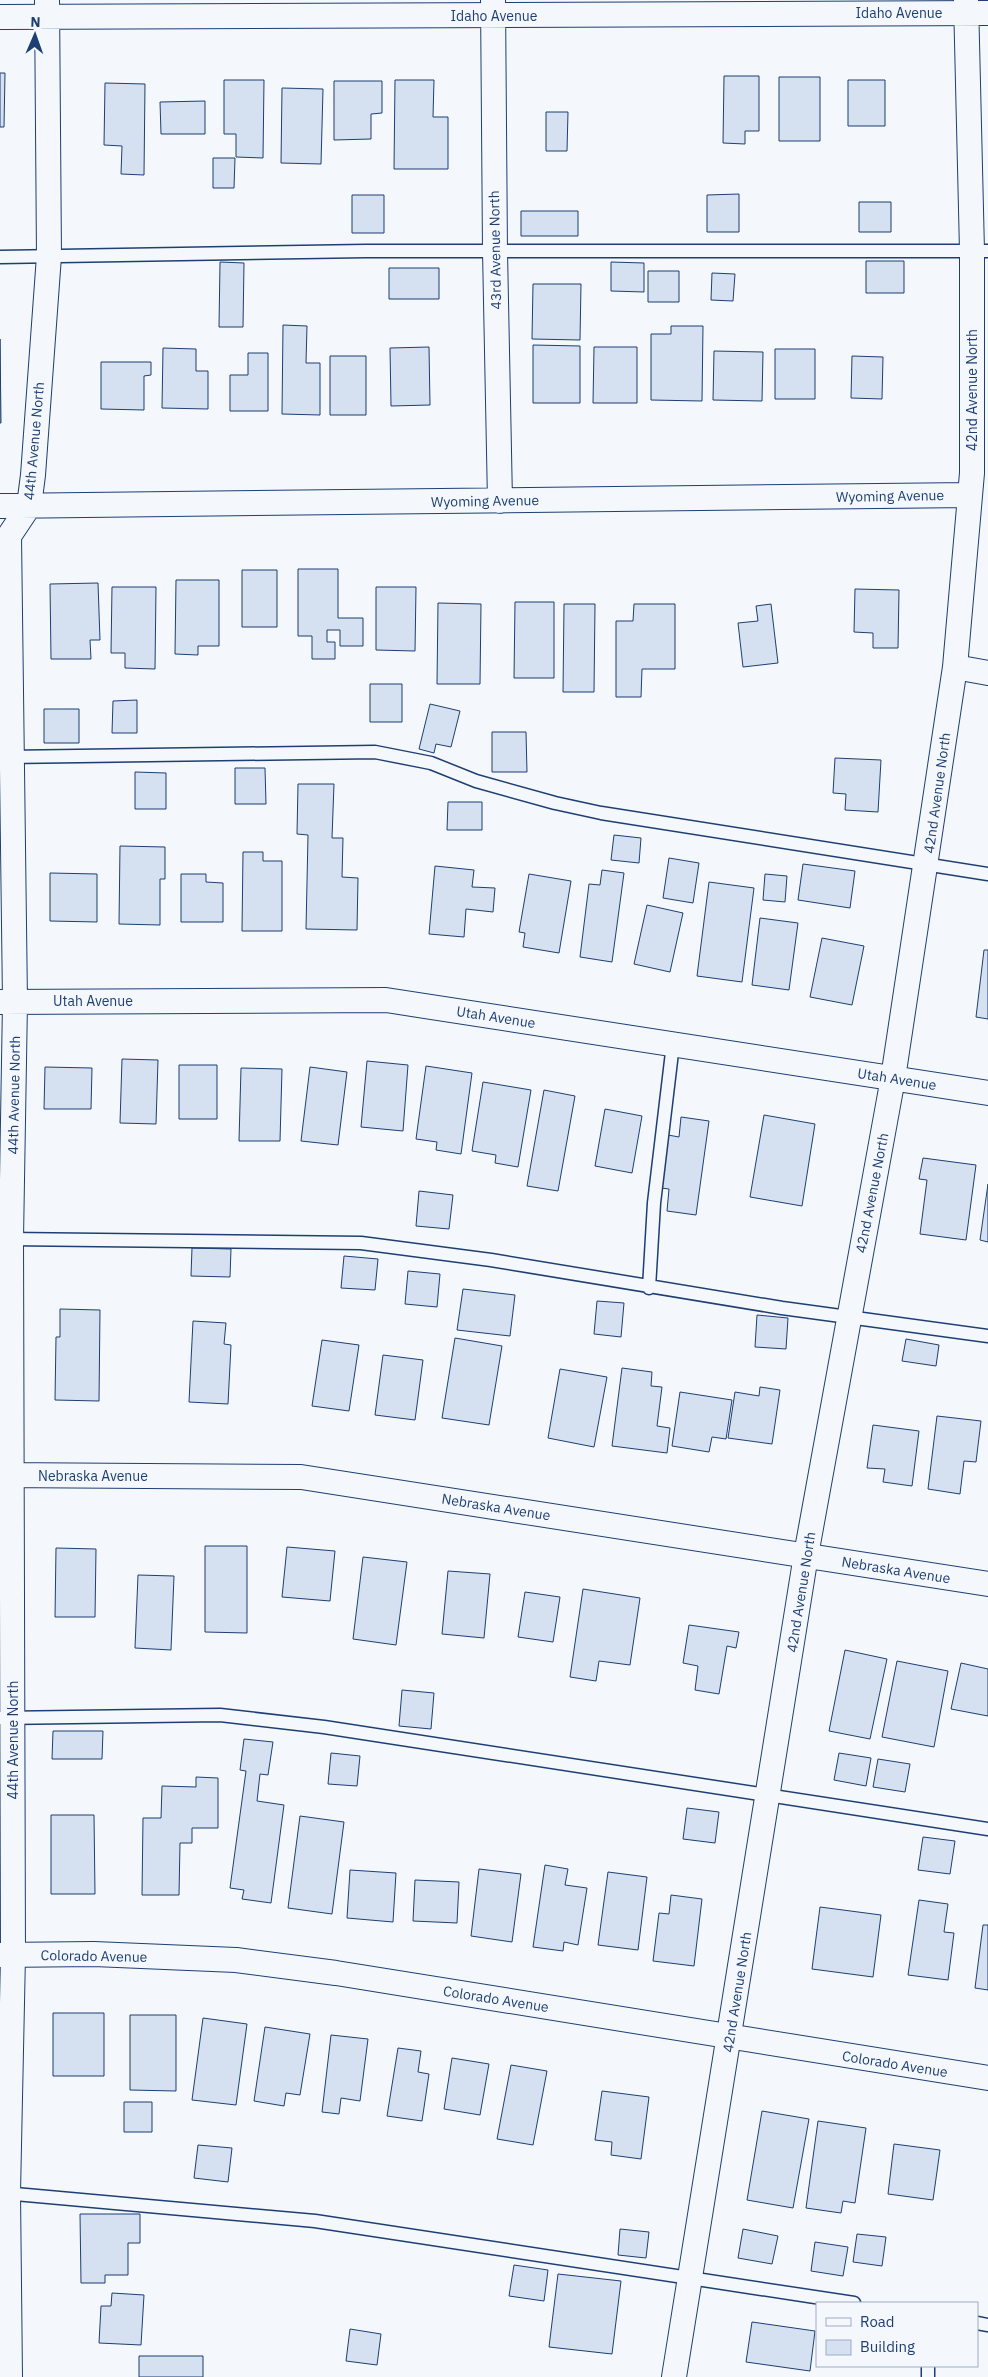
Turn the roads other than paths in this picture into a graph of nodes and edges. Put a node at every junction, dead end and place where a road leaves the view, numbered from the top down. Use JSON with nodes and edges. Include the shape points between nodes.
{"nodes":[{"id":1,"x":47,"y":8,"type":"edge"},
{"id":2,"x":493,"y":8,"type":"edge"},
{"id":3,"x":974,"y":9,"type":"edge"},
{"id":4,"x":0,"y":17,"type":"edge"},
{"id":5,"x":494,"y":251,"type":"junction"},
{"id":6,"x":980,"y":251,"type":"edge"},
{"id":7,"x":49,"y":256,"type":"junction"},
{"id":8,"x":0,"y":257,"type":"edge"},
{"id":9,"x":977,"y":480,"type":"edge"},
{"id":10,"x":500,"y":501,"type":"junction"},
{"id":11,"x":0,"y":506,"type":"edge"},
{"id":12,"x":29,"y":506,"type":"junction"},
{"id":13,"x":955,"y":667,"type":"junction"},
{"id":14,"x":988,"y":673,"type":"edge"},
{"id":15,"x":6,"y":757,"type":"edge"},
{"id":16,"x":927,"y":864,"type":"junction"},
{"id":17,"x":988,"y":874,"type":"edge"},
{"id":18,"x":8,"y":1002,"type":"edge"},
{"id":19,"x":673,"y":1044,"type":"junction"},
{"id":20,"x":893,"y":1078,"type":"junction"},
{"id":21,"x":988,"y":1093,"type":"edge"},
{"id":22,"x":6,"y":1239,"type":"edge"},
{"id":23,"x":649,"y":1288,"type":"junction"},
{"id":24,"x":848,"y":1318,"type":"junction"},
{"id":25,"x":988,"y":1336,"type":"edge"},
{"id":26,"x":5,"y":1475,"type":"edge"},
{"id":27,"x":806,"y":1555,"type":"junction"},
{"id":28,"x":988,"y":1584,"type":"edge"},
{"id":29,"x":6,"y":1718,"type":"edge"},
{"id":30,"x":768,"y":1796,"type":"junction"},
{"id":31,"x":988,"y":1830,"type":"edge"},
{"id":32,"x":7,"y":1955,"type":"edge"},
{"id":33,"x":729,"y":2038,"type":"junction"},
{"id":34,"x":988,"y":2078,"type":"edge"},
{"id":35,"x":4,"y":2193,"type":"edge"},
{"id":36,"x":691,"y":2277,"type":"junction"},
{"id":37,"x":848,"y":2302,"type":"edge"},
{"id":38,"x":10,"y":2377,"type":"edge"},
{"id":39,"x":674,"y":2377,"type":"edge"}],
"edges":[{"from":1,"to":2,"type":"street","name":"Idaho Avenue"},
{"from":1,"to":4,"type":"street","name":"Idaho Avenue"},
{"from":1,"to":7,"type":"street","name":"44th Avenue North"},
{"from":2,"to":3,"type":"street","name":"Idaho Avenue"},
{"from":2,"to":5,"type":"street","name":"43rd Avenue North"},
{"from":3,"to":6,"type":"street","name":"42nd Avenue North"},
{"from":5,"to":6,"type":"lane"},
{"from":5,"to":7,"type":"lane"},
{"from":5,"to":10,"type":"street","name":"43rd Avenue North"},
{"from":6,"to":9,"type":"street","name":"42nd Avenue North"},
{"from":7,"to":8,"type":"lane"},
{"from":7,"to":12,"type":"street","name":"44th Avenue North"},
{"from":9,"to":10,"type":"street","name":"Wyoming Avenue"},
{"from":9,"to":13,"type":"street","name":"42nd Avenue North"},
{"from":10,"to":12,"type":"street","name":"Wyoming Avenue"},
{"from":11,"to":12,"type":"street","name":"Wyoming Avenue"},
{"from":12,"to":15,"type":"street","name":"44th Avenue North","via":[[9,536]]},
{"from":13,"to":14,"type":"street"},
{"from":13,"to":16,"type":"street","name":"42nd Avenue North"},
{"from":15,"to":16,"type":"lane","via":[[375,752],[431,763],[476,781],[601,813]]},
{"from":15,"to":18,"type":"street","name":"44th Avenue North"},
{"from":16,"to":17,"type":"lane"},
{"from":16,"to":20,"type":"street","name":"42nd Avenue North"},
{"from":18,"to":19,"type":"street","name":"Utah Avenue","via":[[386,1000]]},
{"from":18,"to":22,"type":"street","name":"44th Avenue North"},
{"from":19,"to":20,"type":"street","name":"Utah Avenue"},
{"from":19,"to":23,"type":"lane","via":[[654,1203]]},
{"from":20,"to":21,"type":"street","name":"Utah Avenue"},
{"from":20,"to":24,"type":"street","name":"42nd Avenue North"},
{"from":22,"to":23,"type":"lane","via":[[361,1243],[490,1260]]},
{"from":22,"to":26,"type":"street","name":"44th Avenue North"},
{"from":23,"to":24,"type":"lane"},
{"from":24,"to":25,"type":"lane"},
{"from":24,"to":27,"type":"street","name":"42nd Avenue North"},
{"from":26,"to":27,"type":"street","name":"Nebraska Avenue","via":[[301,1477]]},
{"from":26,"to":29,"type":"street","name":"44th Avenue North"},
{"from":27,"to":28,"type":"street","name":"Nebraska Avenue"},
{"from":27,"to":30,"type":"street","name":"42nd Avenue North"},
{"from":29,"to":30,"type":"lane","via":[[220,1715],[403,1738]]},
{"from":29,"to":32,"type":"street","name":"44th Avenue North"},
{"from":30,"to":31,"type":"lane"},
{"from":30,"to":33,"type":"street","name":"42nd Avenue North"},
{"from":32,"to":33,"type":"street","name":"Colorado Avenue","via":[[94,1954],[236,1960],[336,1973]]},
{"from":32,"to":35,"type":"street","name":"44th Avenue North"},
{"from":33,"to":34,"type":"street","name":"Colorado Avenue"},
{"from":33,"to":36,"type":"street","name":"42nd Avenue North"},
{"from":35,"to":36,"type":"lane","via":[[315,2221]]},
{"from":35,"to":38,"type":"street","name":"44th Avenue North"},
{"from":36,"to":37,"type":"lane"},
{"from":36,"to":39,"type":"street","name":"42nd Avenue North"}]}
